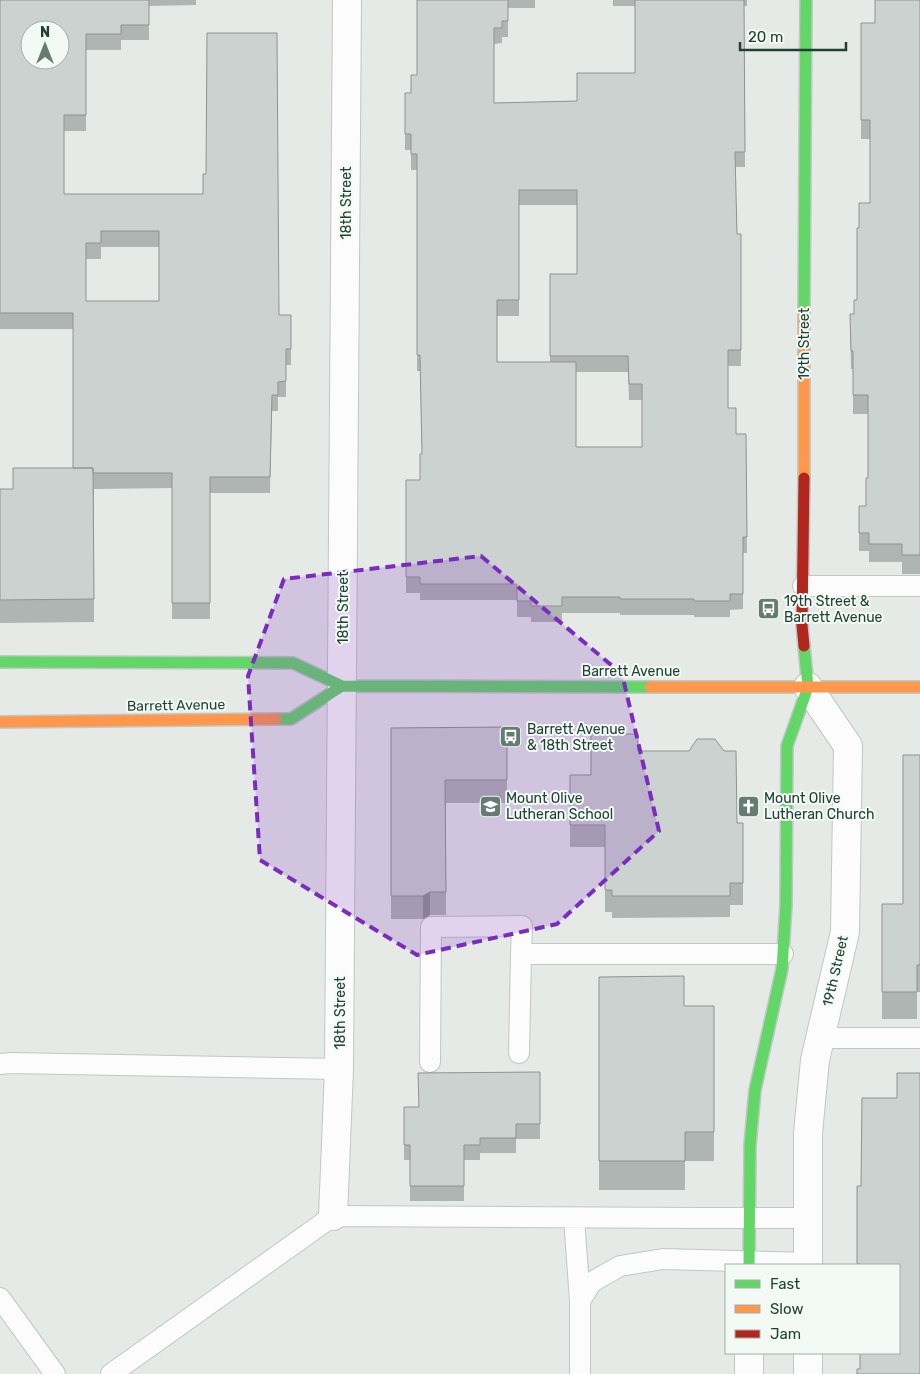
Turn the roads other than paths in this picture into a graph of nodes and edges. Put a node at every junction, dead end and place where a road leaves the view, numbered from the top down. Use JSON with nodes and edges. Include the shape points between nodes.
{"nodes":[{"id":1,"x":347,"y":0,"type":"edge"},
{"id":2,"x":806,"y":0,"type":"edge"},
{"id":3,"x":803,"y":586,"type":"junction"},
{"id":4,"x":920,"y":586,"type":"edge"},
{"id":5,"x":0,"y":662,"type":"edge"},
{"id":6,"x":342,"y":686,"type":"junction"},
{"id":7,"x":808,"y":687,"type":"junction"},
{"id":8,"x":920,"y":687,"type":"edge"},
{"id":9,"x":0,"y":722,"type":"edge"},
{"id":10,"x":521,"y":954,"type":"junction"},
{"id":11,"x":782,"y":954,"type":"junction"},
{"id":12,"x":819,"y":1038,"type":"junction"},
{"id":13,"x":920,"y":1038,"type":"edge"},
{"id":14,"x":519,"y":1053,"type":"dead end"},
{"id":15,"x":430,"y":1062,"type":"dead end"},
{"id":16,"x":0,"y":1064,"type":"edge"},
{"id":17,"x":339,"y":1069,"type":"junction"},
{"id":18,"x":333,"y":1216,"type":"junction"},
{"id":19,"x":574,"y":1218,"type":"junction"},
{"id":20,"x":750,"y":1218,"type":"junction"},
{"id":21,"x":808,"y":1218,"type":"junction"},
{"id":22,"x":749,"y":1263,"type":"edge"},
{"id":23,"x":808,"y":1264,"type":"edge"},
{"id":24,"x":0,"y":1298,"type":"edge"},
{"id":25,"x":580,"y":1301,"type":"junction"},
{"id":26,"x":749,"y":1354,"type":"edge"},
{"id":27,"x":808,"y":1354,"type":"edge"},
{"id":28,"x":55,"y":1374,"type":"edge"},
{"id":29,"x":111,"y":1374,"type":"edge"},
{"id":30,"x":580,"y":1374,"type":"edge"},
{"id":31,"x":748,"y":1374,"type":"edge"},
{"id":32,"x":808,"y":1374,"type":"edge"}],
"edges":[{"from":1,"to":6,"type":"street","name":"18th Street"},
{"from":2,"to":3,"type":"main road","name":"19th Street"},
{"from":3,"to":4,"type":"lane"},
{"from":3,"to":7,"type":"main road","name":"19th Street","via":[[802,625]]},
{"from":5,"to":6,"type":"main road","name":"Barrett Avenue","via":[[293,663]]},
{"from":6,"to":7,"type":"main road","name":"Barrett Avenue"},
{"from":6,"to":9,"type":"main road","name":"Barrett Avenue","via":[[291,718]]},
{"from":6,"to":17,"type":"street","name":"18th Street"},
{"from":7,"to":8,"type":"main road","name":"Barrett Avenue"},
{"from":7,"to":11,"type":"main road","name":"19th Street","via":[[787,746],[786,905]]},
{"from":7,"to":12,"type":"street","name":"19th Street","via":[[848,746],[845,932]]},
{"from":10,"to":11,"type":"lane"},
{"from":10,"to":14,"type":"lane"},
{"from":10,"to":15,"type":"lane","via":[[522,926],[432,927]]},
{"from":11,"to":20,"type":"main road","name":"19th Street","via":[[782,969],[755,1090],[750,1145]]},
{"from":12,"to":13,"type":"lane"},
{"from":12,"to":21,"type":"street","name":"19th Street","via":[[808,1133]]},
{"from":16,"to":17,"type":"lane"},
{"from":17,"to":18,"type":"street","name":"18th Street"},
{"from":18,"to":19,"type":"lane"},
{"from":18,"to":29,"type":"lane"},
{"from":19,"to":20,"type":"lane"},
{"from":19,"to":25,"type":"lane"},
{"from":20,"to":21,"type":"lane"},
{"from":20,"to":22,"type":"main road","name":"19th Street"},
{"from":21,"to":23,"type":"street","name":"19th Street"},
{"from":22,"to":23,"type":"lane"},
{"from":22,"to":25,"type":"lane","via":[[662,1259],[620,1266],[592,1282]]},
{"from":24,"to":28,"type":"lane"},
{"from":25,"to":30,"type":"lane"},
{"from":26,"to":31,"type":"street"},
{"from":27,"to":32,"type":"street"}]}
